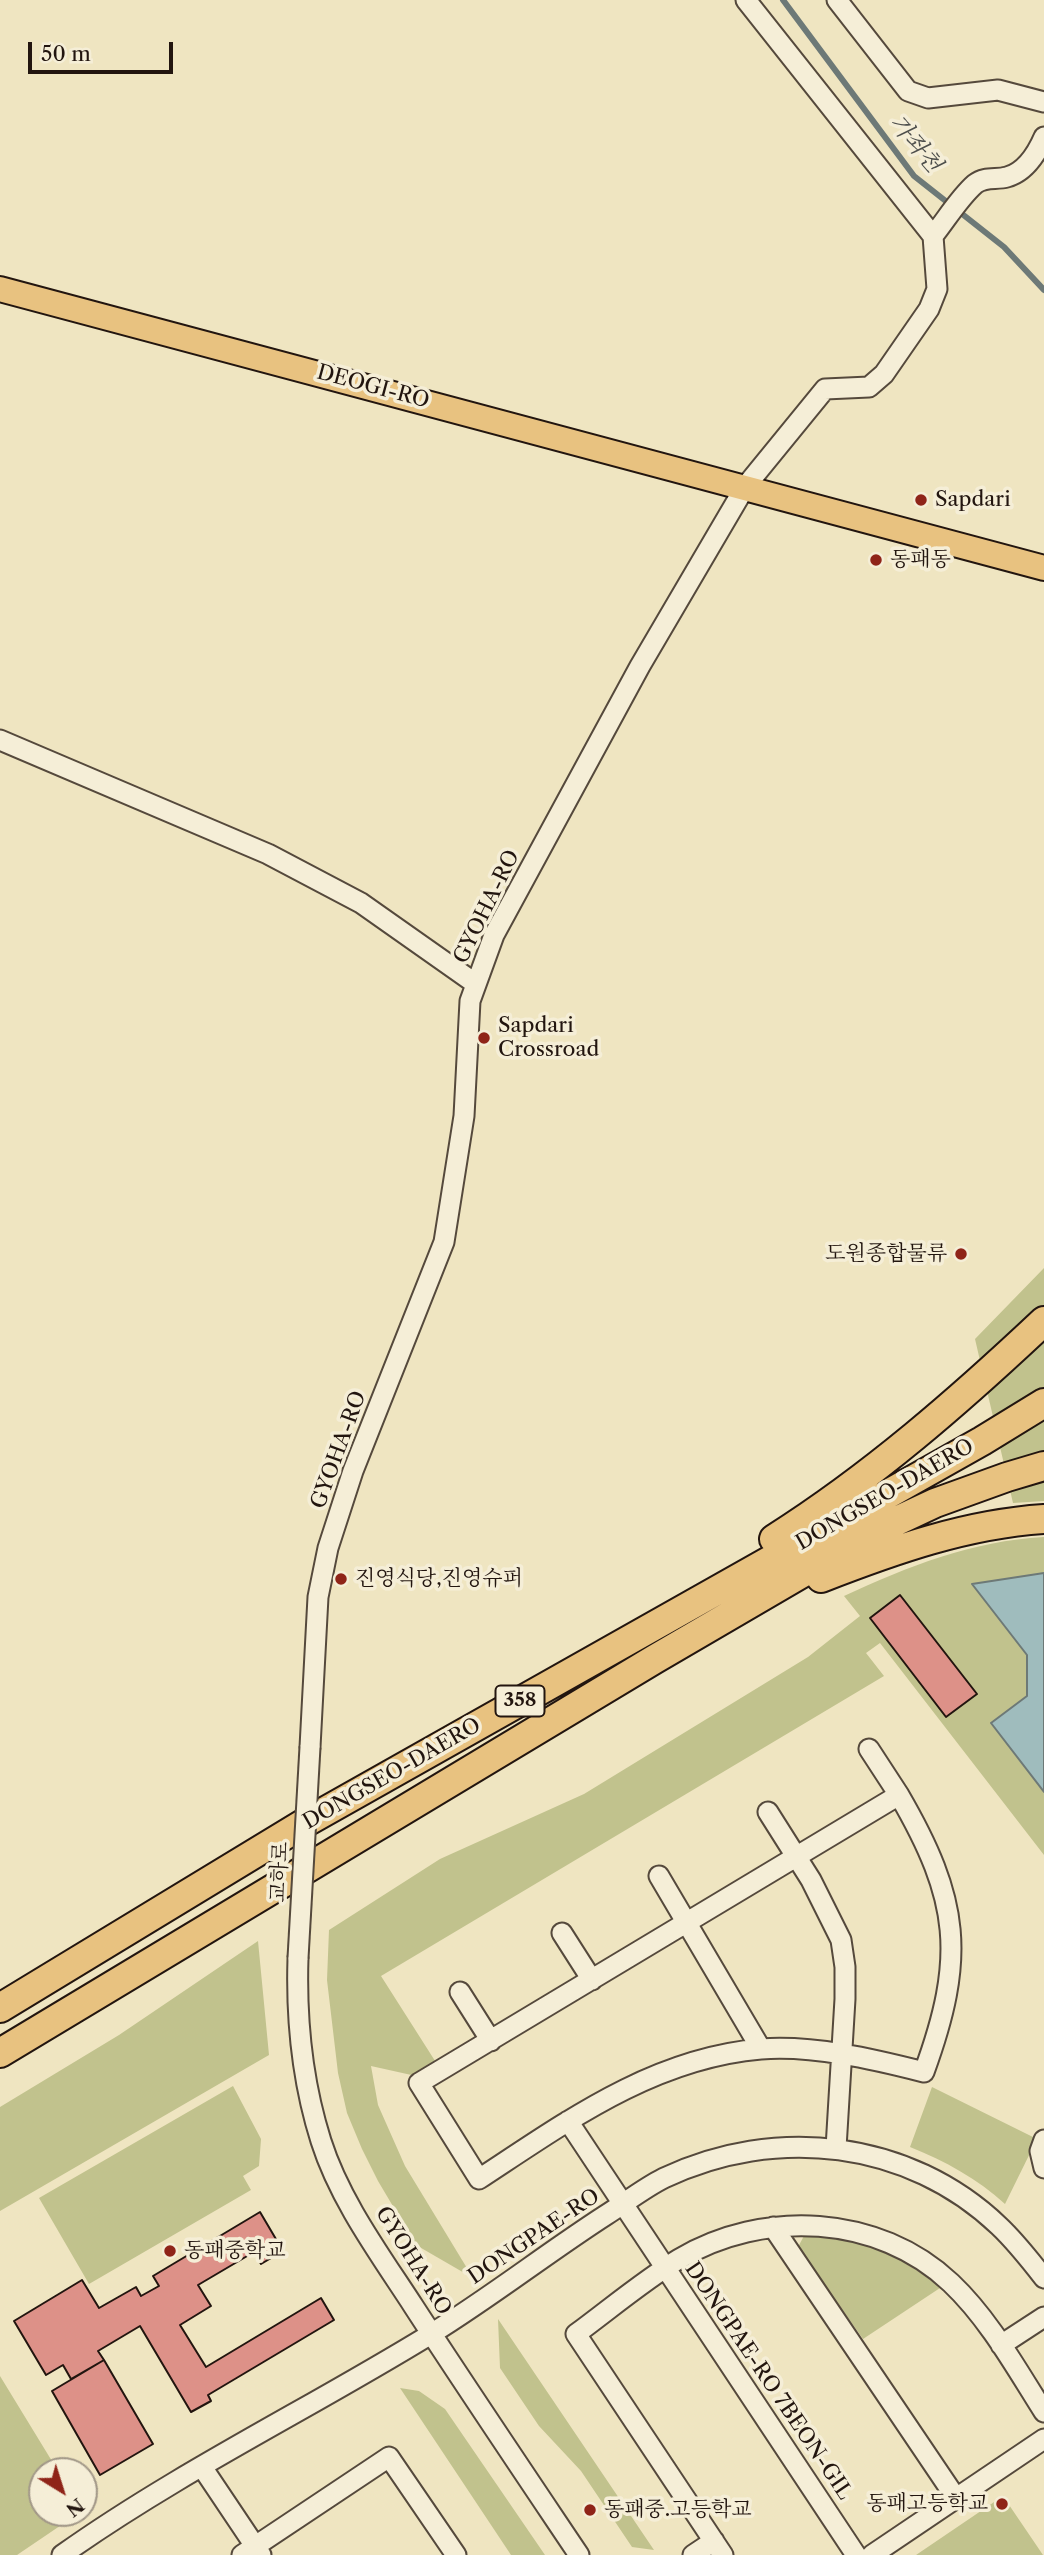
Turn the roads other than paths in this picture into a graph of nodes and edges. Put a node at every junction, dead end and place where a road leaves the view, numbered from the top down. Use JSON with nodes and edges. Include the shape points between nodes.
{"nodes":[{"id":1,"x":746,"y":0,"type":"edge"},
{"id":2,"x":836,"y":0,"type":"edge"},
{"id":3,"x":1044,"y":102,"type":"edge"},
{"id":4,"x":1044,"y":137,"type":"edge"},
{"id":5,"x":933,"y":236,"type":"junction"},
{"id":6,"x":0,"y":289,"type":"edge"},
{"id":7,"x":745,"y":487,"type":"junction"},
{"id":8,"x":1044,"y":568,"type":"edge"},
{"id":9,"x":0,"y":740,"type":"edge"},
{"id":10,"x":475,"y":984,"type":"junction"},
{"id":11,"x":1044,"y":1321,"type":"edge"},
{"id":12,"x":1044,"y":1403,"type":"edge"},
{"id":13,"x":1044,"y":1466,"type":"edge"},
{"id":14,"x":1044,"y":1519,"type":"edge"},
{"id":15,"x":655,"y":1658,"type":"junction"},
{"id":16,"x":456,"y":1737,"type":"junction"},
{"id":17,"x":310,"y":1747,"type":"joint"},
{"id":18,"x":869,"y":1749,"type":"dead end"},
{"id":19,"x":900,"y":1795,"type":"junction"},
{"id":20,"x":768,"y":1812,"type":"dead end"},
{"id":21,"x":797,"y":1857,"type":"junction"},
{"id":22,"x":659,"y":1876,"type":"dead end"},
{"id":23,"x":687,"y":1922,"type":"junction"},
{"id":24,"x":562,"y":1933,"type":"dead end"},
{"id":25,"x":298,"y":1958,"type":"joint"},
{"id":26,"x":592,"y":1980,"type":"junction"},
{"id":27,"x":460,"y":1992,"type":"dead end"},
{"id":28,"x":0,"y":2008,"type":"edge"},
{"id":29,"x":491,"y":2041,"type":"junction"},
{"id":30,"x":761,"y":2049,"type":"junction"},
{"id":31,"x":842,"y":2054,"type":"junction"},
{"id":32,"x":0,"y":2055,"type":"edge"},
{"id":33,"x":568,"y":2121,"type":"junction"},
{"id":34,"x":1044,"y":2140,"type":"edge"},
{"id":35,"x":836,"y":2148,"type":"junction"},
{"id":36,"x":1044,"y":2168,"type":"edge"},
{"id":37,"x":624,"y":2204,"type":"junction"},
{"id":38,"x":773,"y":2227,"type":"junction"},
{"id":39,"x":666,"y":2268,"type":"junction"},
{"id":40,"x":1044,"y":2278,"type":"edge"},
{"id":41,"x":1044,"y":2316,"type":"edge"},
{"id":42,"x":432,"y":2334,"type":"junction"},
{"id":43,"x":1001,"y":2345,"type":"junction"},
{"id":44,"x":1044,"y":2412,"type":"edge"},
{"id":45,"x":1044,"y":2439,"type":"edge"},
{"id":46,"x":202,"y":2467,"type":"junction"},
{"id":47,"x":957,"y":2498,"type":"junction"},
{"id":48,"x":718,"y":2548,"type":"edge"},
{"id":49,"x":253,"y":2552,"type":"edge"},
{"id":50,"x":62,"y":2555,"type":"edge"},
{"id":51,"x":456,"y":2555,"type":"edge"},
{"id":52,"x":579,"y":2555,"type":"edge"},
{"id":53,"x":693,"y":2555,"type":"edge"},
{"id":54,"x":856,"y":2555,"type":"edge"},
{"id":55,"x":872,"y":2555,"type":"edge"}],
"edges":[{"from":1,"to":5,"type":"street"},
{"from":2,"to":3,"type":"street","via":[[908,91],[928,98],[998,90]]},
{"from":4,"to":5,"type":"street","via":[[1024,167],[1008,177],[977,183]]},
{"from":5,"to":7,"type":"street","name":"GYOHA-RO","via":[[937,289],[929,309],[884,373],[869,387],[825,388]]},
{"from":6,"to":7,"type":"main road","name":"DEOGI-RO"},
{"from":7,"to":8,"type":"main road","name":"DEOGI-RO"},
{"from":7,"to":10,"type":"street","name":"GYOHA-RO","via":[[640,666],[494,935]]},
{"from":9,"to":10,"type":"street","via":[[268,855],[361,903]]},
{"from":10,"to":17,"type":"street","name":"GYOHA-RO","via":[[470,1001],[464,1116],[444,1242],[353,1471],[328,1548],[318,1597]]},
{"from":11,"to":16,"type":"highway","via":[[979,1382],[797,1524]]},
{"from":12,"to":16,"type":"highway","name":"DONGSEO-DAERO","number":"358"},
{"from":13,"to":15,"type":"highway","name":"DONGSEO-DAERO","number":"358","via":[[935,1503],[871,1533]]},
{"from":14,"to":15,"type":"highway","via":[[943,1535],[883,1554],[814,1580]]},
{"from":15,"to":32,"type":"highway","name":"DONGSEO-DAERO","number":"358"},
{"from":16,"to":28,"type":"highway","name":"DONGSEO-DAERO","number":"358"},
{"from":17,"to":25,"type":"street","name":"교하로","bridge":true},
{"from":18,"to":19,"type":"street"},
{"from":19,"to":21,"type":"street"},
{"from":19,"to":31,"type":"street","via":[[933,1860],[950,1918],[952,1947],[945,2009],[924,2072]]},
{"from":20,"to":21,"type":"street"},
{"from":21,"to":23,"type":"street"},
{"from":21,"to":31,"type":"street","via":[[841,1940],[845,1967]]},
{"from":22,"to":23,"type":"street"},
{"from":23,"to":26,"type":"street"},
{"from":23,"to":30,"type":"street"},
{"from":24,"to":26,"type":"street"},
{"from":25,"to":42,"type":"street","name":"GYOHA-RO","via":[[299,2043],[322,2144],[368,2235]]},
{"from":26,"to":29,"type":"street"},
{"from":27,"to":29,"type":"street"},
{"from":29,"to":33,"type":"street","via":[[419,2083],[479,2179]]},
{"from":30,"to":31,"type":"street"},
{"from":30,"to":33,"type":"street","via":[[674,2068],[630,2085]]},
{"from":31,"to":35,"type":"street"},
{"from":33,"to":37,"type":"street","name":"DONGPAE-RO 7BEON-GIL"},
{"from":34,"to":36,"type":"street","via":[[1040,2151]]},
{"from":35,"to":37,"type":"street","name":"DONGPAE-RO","via":[[788,2146],[720,2156],[661,2179]]},
{"from":35,"to":40,"type":"street","name":"DONGPAE-RO","via":[[899,2164],[950,2189],[997,2224]]},
{"from":37,"to":39,"type":"street","name":"DONGPAE-RO 7BEON-GIL"},
{"from":37,"to":42,"type":"street","name":"DONGPAE-RO"},
{"from":38,"to":39,"type":"street","name":"DONGPAE-RO 7BEON-GIL","via":[[710,2243]]},
{"from":38,"to":43,"type":"street","name":"DONGPAE-RO 7BEON-GIL","via":[[839,2227],[900,2248],[950,2281]]},
{"from":38,"to":47,"type":"street"},
{"from":39,"to":48,"type":"street","name":"DONGPAE-RO 7BEON-GIL","via":[[576,2334]]},
{"from":39,"to":54,"type":"street","name":"DONGPAE-RO 7BEON-GIL"},
{"from":41,"to":43,"type":"street"},
{"from":42,"to":46,"type":"street","name":"DONGPAE-RO"},
{"from":42,"to":52,"type":"street","name":"GYOHA-RO"},
{"from":43,"to":44,"type":"street","name":"DONGPAE-RO 7BEON-GIL"},
{"from":45,"to":47,"type":"street"},
{"from":46,"to":49,"type":"street"},
{"from":46,"to":50,"type":"street","name":"DONGPAE-RO"},
{"from":47,"to":55,"type":"street"},
{"from":48,"to":53,"type":"street","name":"DONGPAE-RO 7BEON-GIL"},
{"from":49,"to":51,"type":"street","via":[[389,2457]]}]}
